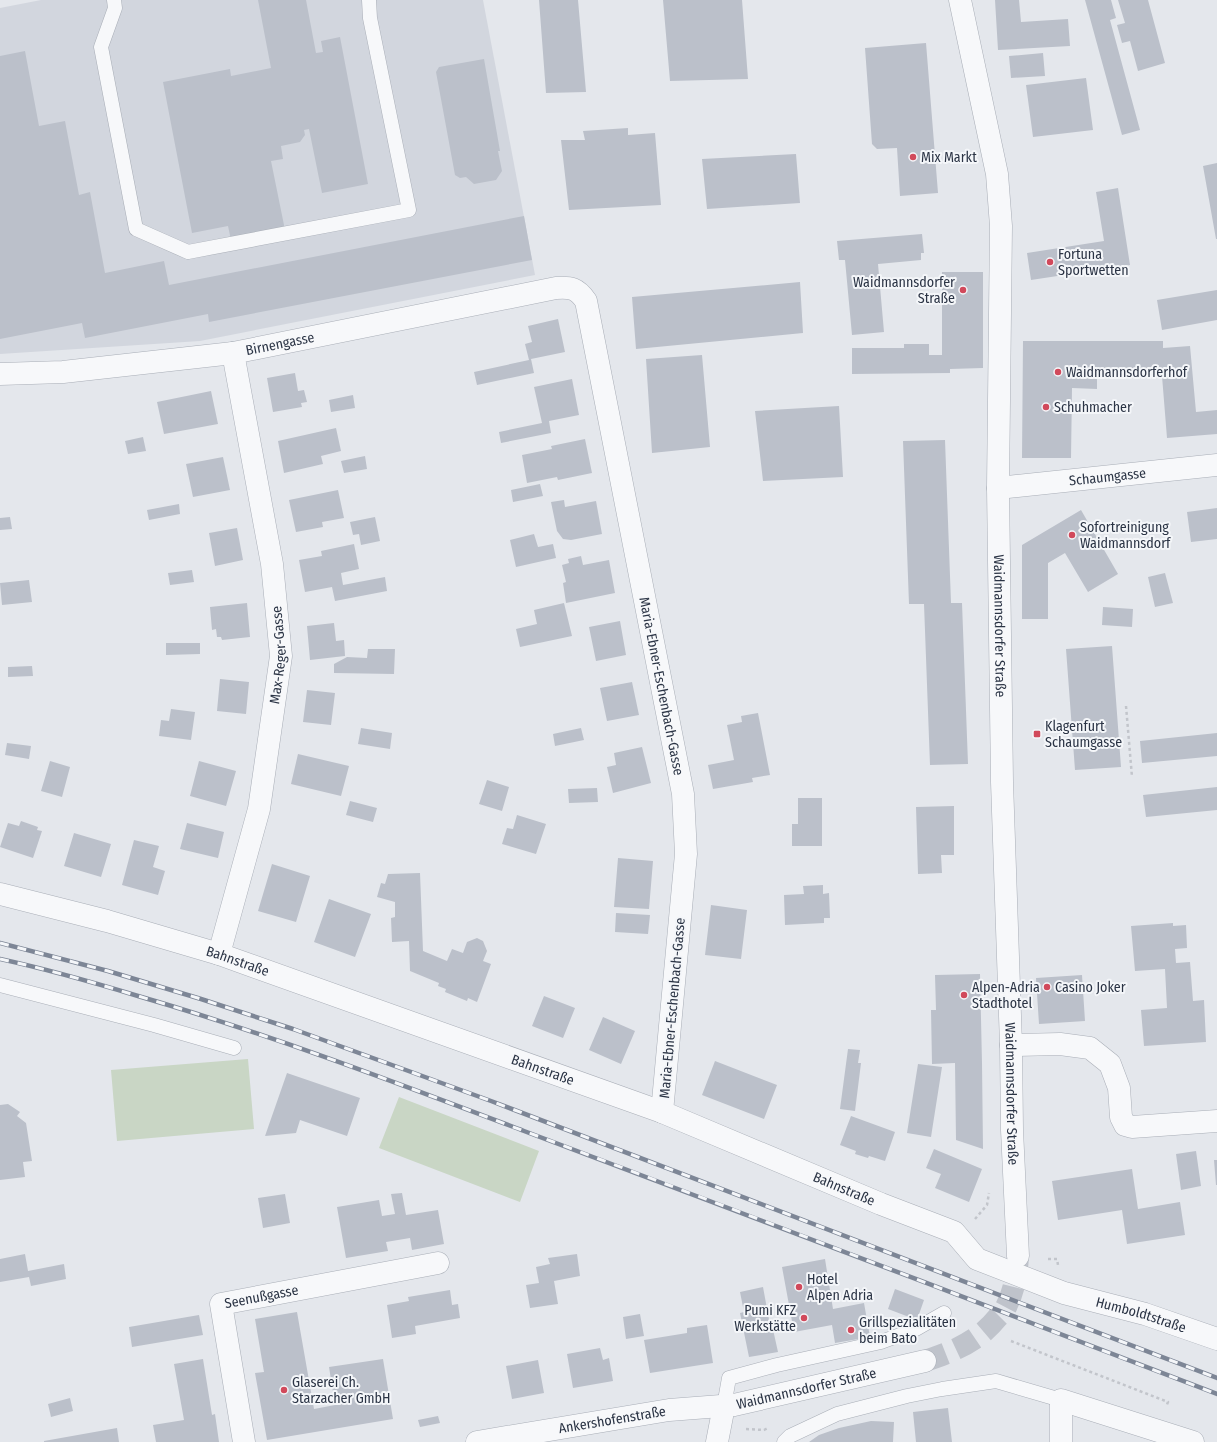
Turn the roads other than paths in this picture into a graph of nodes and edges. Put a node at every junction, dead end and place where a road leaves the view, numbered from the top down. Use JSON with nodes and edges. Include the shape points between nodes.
{"nodes":[{"id":1,"x":114,"y":0,"type":"edge"},
{"id":2,"x":369,"y":0,"type":"edge"},
{"id":3,"x":960,"y":0,"type":"edge"},
{"id":4,"x":556,"y":288,"type":"joint"},
{"id":5,"x":233,"y":353,"type":"junction"},
{"id":6,"x":0,"y":374,"type":"edge"},
{"id":7,"x":1217,"y":465,"type":"edge"},
{"id":8,"x":998,"y":488,"type":"junction"},
{"id":9,"x":0,"y":894,"type":"edge"},
{"id":10,"x":220,"y":954,"type":"junction"},
{"id":11,"x":0,"y":985,"type":"edge"},
{"id":12,"x":1011,"y":1045,"type":"junction"},
{"id":13,"x":234,"y":1048,"type":"dead end"},
{"id":14,"x":662,"y":1112,"type":"junction"},
{"id":15,"x":1217,"y":1121,"type":"edge"},
{"id":16,"x":1018,"y":1256,"type":"tunnel mouth"},
{"id":17,"x":438,"y":1263,"type":"dead end"},
{"id":18,"x":1064,"y":1293,"type":"joint"},
{"id":19,"x":944,"y":1313,"type":"dead end"},
{"id":20,"x":1217,"y":1339,"type":"edge"},
{"id":21,"x":925,"y":1361,"type":"tunnel mouth"},
{"id":22,"x":1061,"y":1400,"type":"junction"},
{"id":23,"x":724,"y":1406,"type":"junction"},
{"id":24,"x":244,"y":1442,"type":"edge"},
{"id":25,"x":477,"y":1442,"type":"edge"},
{"id":26,"x":717,"y":1442,"type":"edge"},
{"id":27,"x":784,"y":1442,"type":"edge"},
{"id":28,"x":1061,"y":1442,"type":"edge"},
{"id":29,"x":1193,"y":1442,"type":"edge"}],
"edges":[{"from":1,"to":2,"type":"lane","via":[[115,8],[101,47],[136,229],[188,252],[409,210],[370,18]]},
{"from":3,"to":8,"type":"street","name":"Waidmannsdorfer Straße","via":[[997,174],[1001,226]]},
{"from":4,"to":5,"type":"street","name":"Birnengasse"},
{"from":4,"to":14,"type":"street","name":"Maria-Ebner-Eschenbach-Gasse","via":[[570,288],[586,301],[682,794],[686,854]]},
{"from":5,"to":6,"type":"street","name":"Birnengasse","via":[[63,372]]},
{"from":5,"to":10,"type":"street","name":"Max-Reger-Gasse","via":[[272,564],[281,656],[259,809]]},
{"from":7,"to":8,"type":"street","name":"Schaumgasse"},
{"from":8,"to":12,"type":"street","name":"Waidmannsdorfer Straße","via":[[1002,782]]},
{"from":9,"to":10,"type":"street","name":"Bahnstraße","via":[[107,921]]},
{"from":10,"to":14,"type":"street","name":"Bahnstraße"},
{"from":11,"to":13,"type":"lane"},
{"from":12,"to":15,"type":"street","via":[[1060,1044],[1090,1048],[1110,1064],[1119,1088],[1121,1117],[1125,1125],[1132,1127]]},
{"from":12,"to":16,"type":"street","name":"Waidmannsdorfer Straße"},
{"from":14,"to":18,"type":"street","name":"Bahnstraße","via":[[880,1204],[954,1232],[977,1259]]},
{"from":17,"to":24,"type":"street","name":"Seenußgasse","via":[[221,1304]]},
{"from":18,"to":20,"type":"street","name":"Humboldtstraße","via":[[1144,1314]]},
{"from":19,"to":23,"type":"lane","via":[[916,1329],[881,1342],[729,1378]]},
{"from":21,"to":23,"type":"street","name":"Waidmannsdorfer Straße"},
{"from":22,"to":27,"type":"lane","via":[[996,1381],[942,1389],[837,1414],[790,1436]]},
{"from":22,"to":28,"type":"street"},
{"from":22,"to":29,"type":"street"},
{"from":23,"to":25,"type":"street","name":"Ankershofenstraße","via":[[669,1410]]},
{"from":23,"to":26,"type":"street","name":"Waidmannsdorfer Straße"}]}
